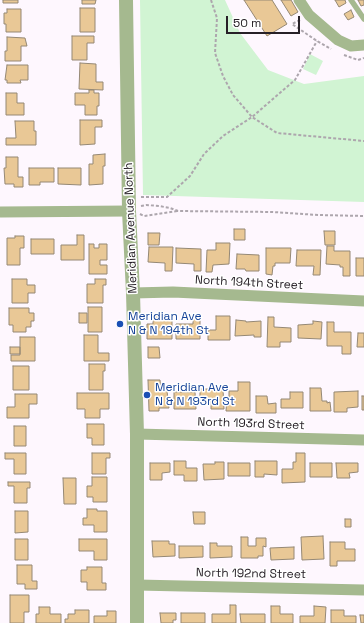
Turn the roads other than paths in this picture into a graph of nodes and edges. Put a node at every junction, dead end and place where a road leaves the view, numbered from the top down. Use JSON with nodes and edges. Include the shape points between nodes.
{"nodes":[{"id":1,"x":126,"y":0,"type":"edge"},
{"id":2,"x":299,"y":0,"type":"edge"},
{"id":3,"x":352,"y":0,"type":"edge"},
{"id":4,"x":364,"y":19,"type":"edge"},
{"id":5,"x":364,"y":45,"type":"edge"},
{"id":6,"x":129,"y":211,"type":"junction"},
{"id":7,"x":0,"y":212,"type":"edge"},
{"id":8,"x":133,"y":293,"type":"junction"},
{"id":9,"x":364,"y":301,"type":"edge"},
{"id":10,"x":137,"y":434,"type":"junction"},
{"id":11,"x":364,"y":440,"type":"edge"},
{"id":12,"x":137,"y":585,"type":"junction"},
{"id":13,"x":364,"y":590,"type":"edge"},
{"id":14,"x":137,"y":623,"type":"edge"}],
"edges":[{"from":1,"to":6,"type":"street","name":"Meridian Avenue North"},
{"from":2,"to":5,"type":"street","via":[[309,15],[338,40],[351,46]]},
{"from":3,"to":4,"type":"lane"},
{"from":6,"to":7,"type":"street"},
{"from":6,"to":8,"type":"street","name":"Meridian Avenue North"},
{"from":8,"to":9,"type":"street","name":"North 194th Street","via":[[173,292]]},
{"from":8,"to":10,"type":"street","name":"Meridian Avenue North"},
{"from":10,"to":11,"type":"street","name":"North 193rd Street"},
{"from":10,"to":12,"type":"street","name":"Meridian Avenue North"},
{"from":12,"to":13,"type":"street","name":"North 192nd Street"},
{"from":12,"to":14,"type":"street","name":"Meridian Avenue North"}]}
